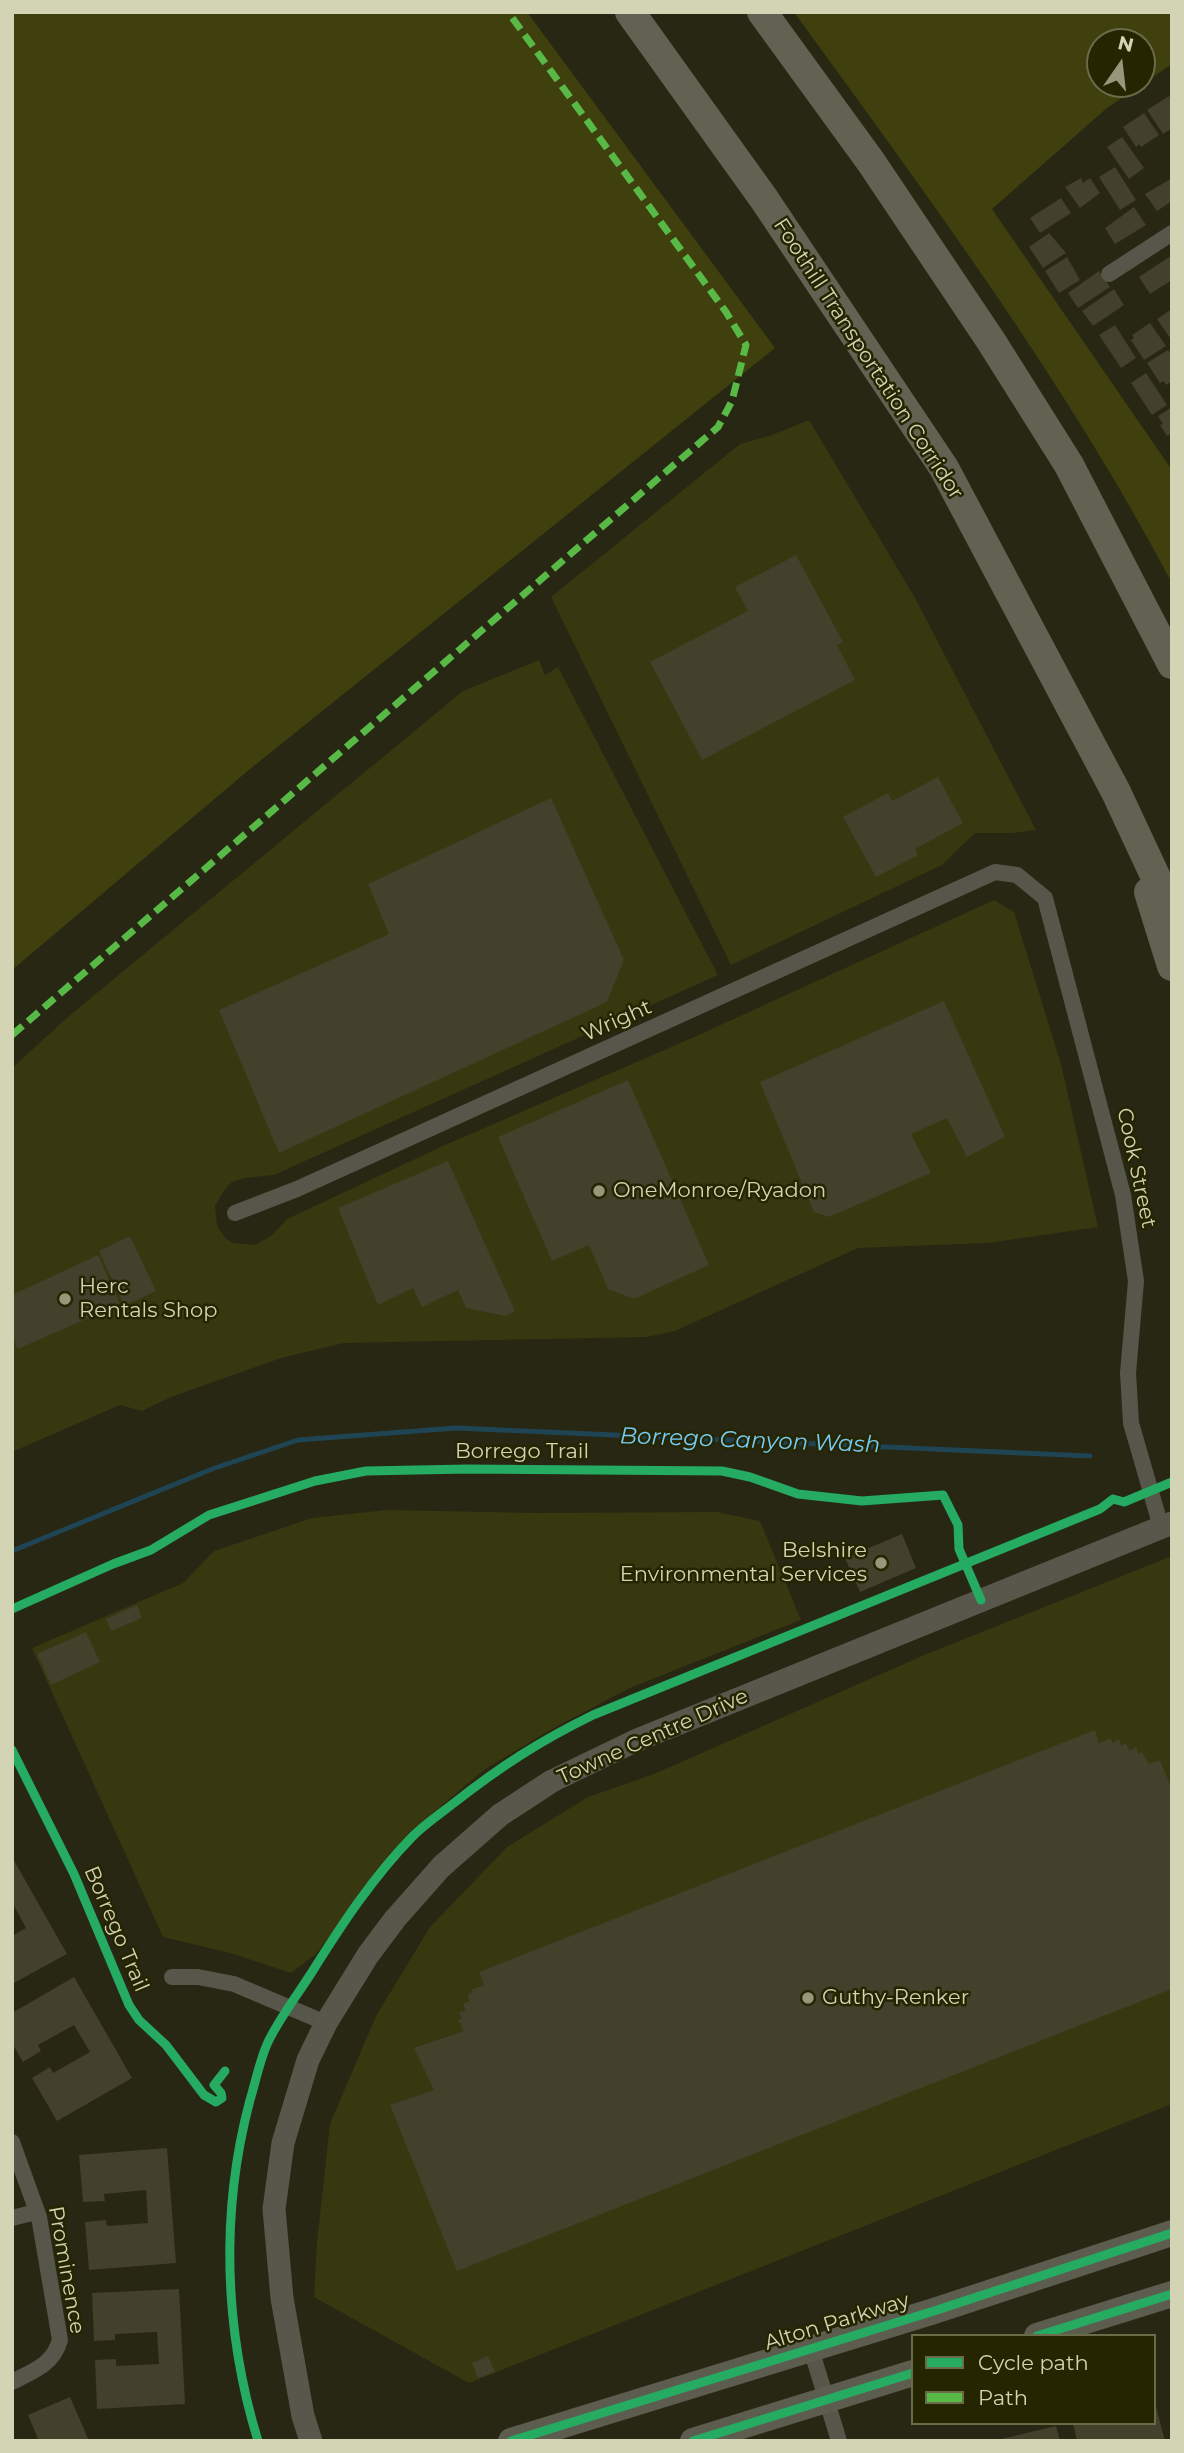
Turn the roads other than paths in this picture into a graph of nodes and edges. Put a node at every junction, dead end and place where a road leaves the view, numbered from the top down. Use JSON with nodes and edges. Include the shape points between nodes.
{"nodes":[{"id":1,"x":629,"y":12,"type":"edge"},
{"id":2,"x":762,"y":12,"type":"edge"},
{"id":3,"x":1172,"y":233,"type":"edge"},
{"id":4,"x":1109,"y":274,"type":"dead end"},
{"id":5,"x":1069,"y":465,"type":"junction"},
{"id":6,"x":1172,"y":622,"type":"edge"},
{"id":7,"x":1172,"y":664,"type":"edge"},
{"id":8,"x":1116,"y":792,"type":"junction"},
{"id":9,"x":1017,"y":875,"type":"joint"},
{"id":10,"x":1172,"y":912,"type":"edge"},
{"id":11,"x":1172,"y":966,"type":"edge"},
{"id":12,"x":235,"y":1213,"type":"dead end"},
{"id":13,"x":1166,"y":1525,"type":"edge"},
{"id":14,"x":172,"y":1977,"type":"dead end"},
{"id":15,"x":326,"y":2022,"type":"junction"},
{"id":16,"x":12,"y":2142,"type":"edge"},
{"id":17,"x":36,"y":2212,"type":"junction"},
{"id":18,"x":12,"y":2218,"type":"edge"},
{"id":19,"x":1172,"y":2233,"type":"edge"},
{"id":20,"x":1172,"y":2294,"type":"edge"},
{"id":21,"x":1043,"y":2334,"type":"edge"},
{"id":22,"x":811,"y":2348,"type":"junction"},
{"id":23,"x":911,"y":2374,"type":"edge"},
{"id":24,"x":12,"y":2382,"type":"edge"},
{"id":25,"x":825,"y":2399,"type":"junction"},
{"id":26,"x":311,"y":2441,"type":"edge"},
{"id":27,"x":511,"y":2441,"type":"edge"},
{"id":28,"x":693,"y":2441,"type":"edge"},
{"id":29,"x":839,"y":2441,"type":"edge"}],
"edges":[{"from":1,"to":8,"type":"highway","name":"Foothill Transportation Corridor","via":[[764,199],[944,468]]},
{"from":2,"to":5,"type":"highway","via":[[871,162]]},
{"from":3,"to":4,"type":"street"},
{"from":5,"to":6,"type":"highway"},
{"from":5,"to":7,"type":"highway"},
{"from":8,"to":10,"type":"highway","name":"Foothill Transportation Corridor"},
{"from":8,"to":11,"type":"highway"},
{"from":9,"to":12,"type":"street","name":"Wright","via":[[995,872]]},
{"from":9,"to":13,"type":"street","name":"Cook Street","via":[[1045,898],[1123,1195],[1136,1281],[1128,1373],[1131,1423]]},
{"from":13,"to":15,"type":"street","name":"Towne Centre Drive","via":[[635,1741],[552,1781],[464,1845],[420,1889],[368,1955]]},
{"from":14,"to":15,"type":"street","via":[[234,1984]]},
{"from":15,"to":26,"type":"street","name":"Towne Centre Drive","via":[[308,2060],[283,2143],[274,2209],[282,2298]]},
{"from":16,"to":17,"type":"street","name":"Prominence"},
{"from":17,"to":18,"type":"street"},
{"from":17,"to":24,"type":"street","name":"Prominence","via":[[60,2340],[48,2363]]},
{"from":19,"to":22,"type":"main road","name":"Alton Parkway"},
{"from":20,"to":21,"type":"main road"},
{"from":22,"to":25,"type":"street"},
{"from":22,"to":27,"type":"main road","name":"Alton Parkway"},
{"from":23,"to":25,"type":"main road"},
{"from":25,"to":28,"type":"main road"},
{"from":25,"to":29,"type":"street"}]}
